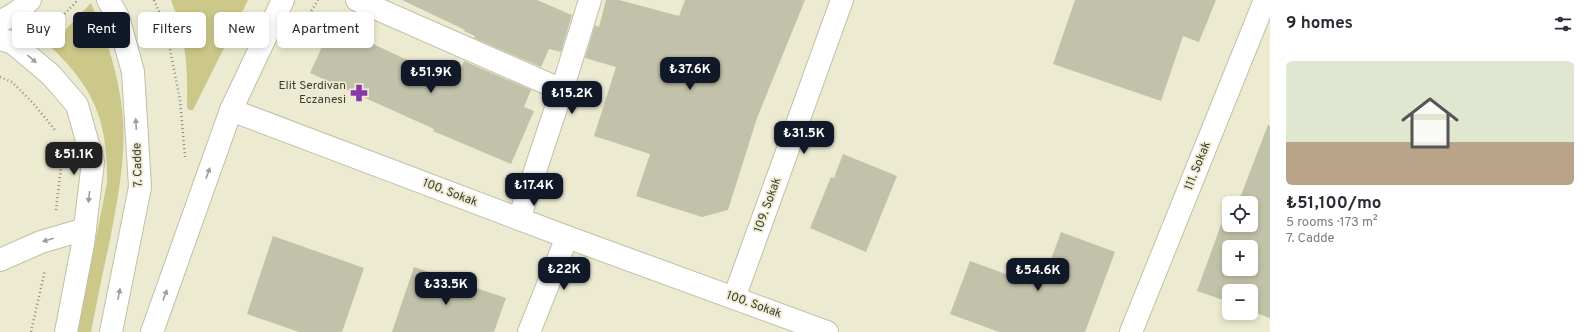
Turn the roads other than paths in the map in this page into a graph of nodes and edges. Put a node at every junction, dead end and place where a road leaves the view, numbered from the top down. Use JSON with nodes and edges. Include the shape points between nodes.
{"nodes":[{"id":1,"x":30,"y":0,"type":"edge"},
{"id":2,"x":108,"y":0,"type":"edge"},
{"id":3,"x":283,"y":0,"type":"edge"},
{"id":4,"x":357,"y":0,"type":"edge"},
{"id":5,"x":590,"y":0,"type":"edge"},
{"id":6,"x":842,"y":0,"type":"edge"},
{"id":7,"x":1265,"y":0,"type":"edge"},
{"id":8,"x":0,"y":21,"type":"edge"},
{"id":9,"x":0,"y":39,"type":"edge"},
{"id":10,"x":562,"y":90,"type":"junction"},
{"id":11,"x":231,"y":110,"type":"junction"},
{"id":12,"x":519,"y":219,"type":"junction"},
{"id":13,"x":85,"y":229,"type":"junction"},
{"id":14,"x":567,"y":237,"type":"junction"},
{"id":15,"x":0,"y":260,"type":"edge"},
{"id":16,"x":734,"y":298,"type":"junction"},
{"id":17,"x":66,"y":332,"type":"edge"},
{"id":18,"x":111,"y":332,"type":"edge"},
{"id":19,"x":152,"y":332,"type":"edge"},
{"id":20,"x":529,"y":332,"type":"edge"},
{"id":21,"x":827,"y":332,"type":"edge"},
{"id":22,"x":1132,"y":332,"type":"edge"}],
"edges":[{"from":1,"to":8,"type":"street","via":[[8,18]]},
{"from":18,"to":2,"type":"street","name":"7. Cadde","one_way":true,"via":[[140,187],[133,72],[118,17]]},
{"from":3,"to":11,"type":"street"},
{"from":4,"to":10,"type":"street"},
{"from":5,"to":10,"type":"street"},
{"from":6,"to":16,"type":"street","name":"109. Sokak"},
{"from":7,"to":22,"type":"street","name":"111. Sokak"},
{"from":9,"to":13,"type":"street","one_way":true,"via":[[13,43],[51,75],[77,105],[93,162]]},
{"from":10,"to":12,"type":"street"},
{"from":11,"to":12,"type":"street","name":"100. Sokak"},
{"from":19,"to":11,"type":"street","one_way":true},
{"from":12,"to":14,"type":"street","name":"100. Sokak"},
{"from":13,"to":15,"type":"street","one_way":true,"via":[[41,242]]},
{"from":13,"to":17,"type":"street"},
{"from":14,"to":16,"type":"street","name":"100. Sokak"},
{"from":14,"to":20,"type":"street"},
{"from":16,"to":21,"type":"street","name":"100. Sokak"}]}
